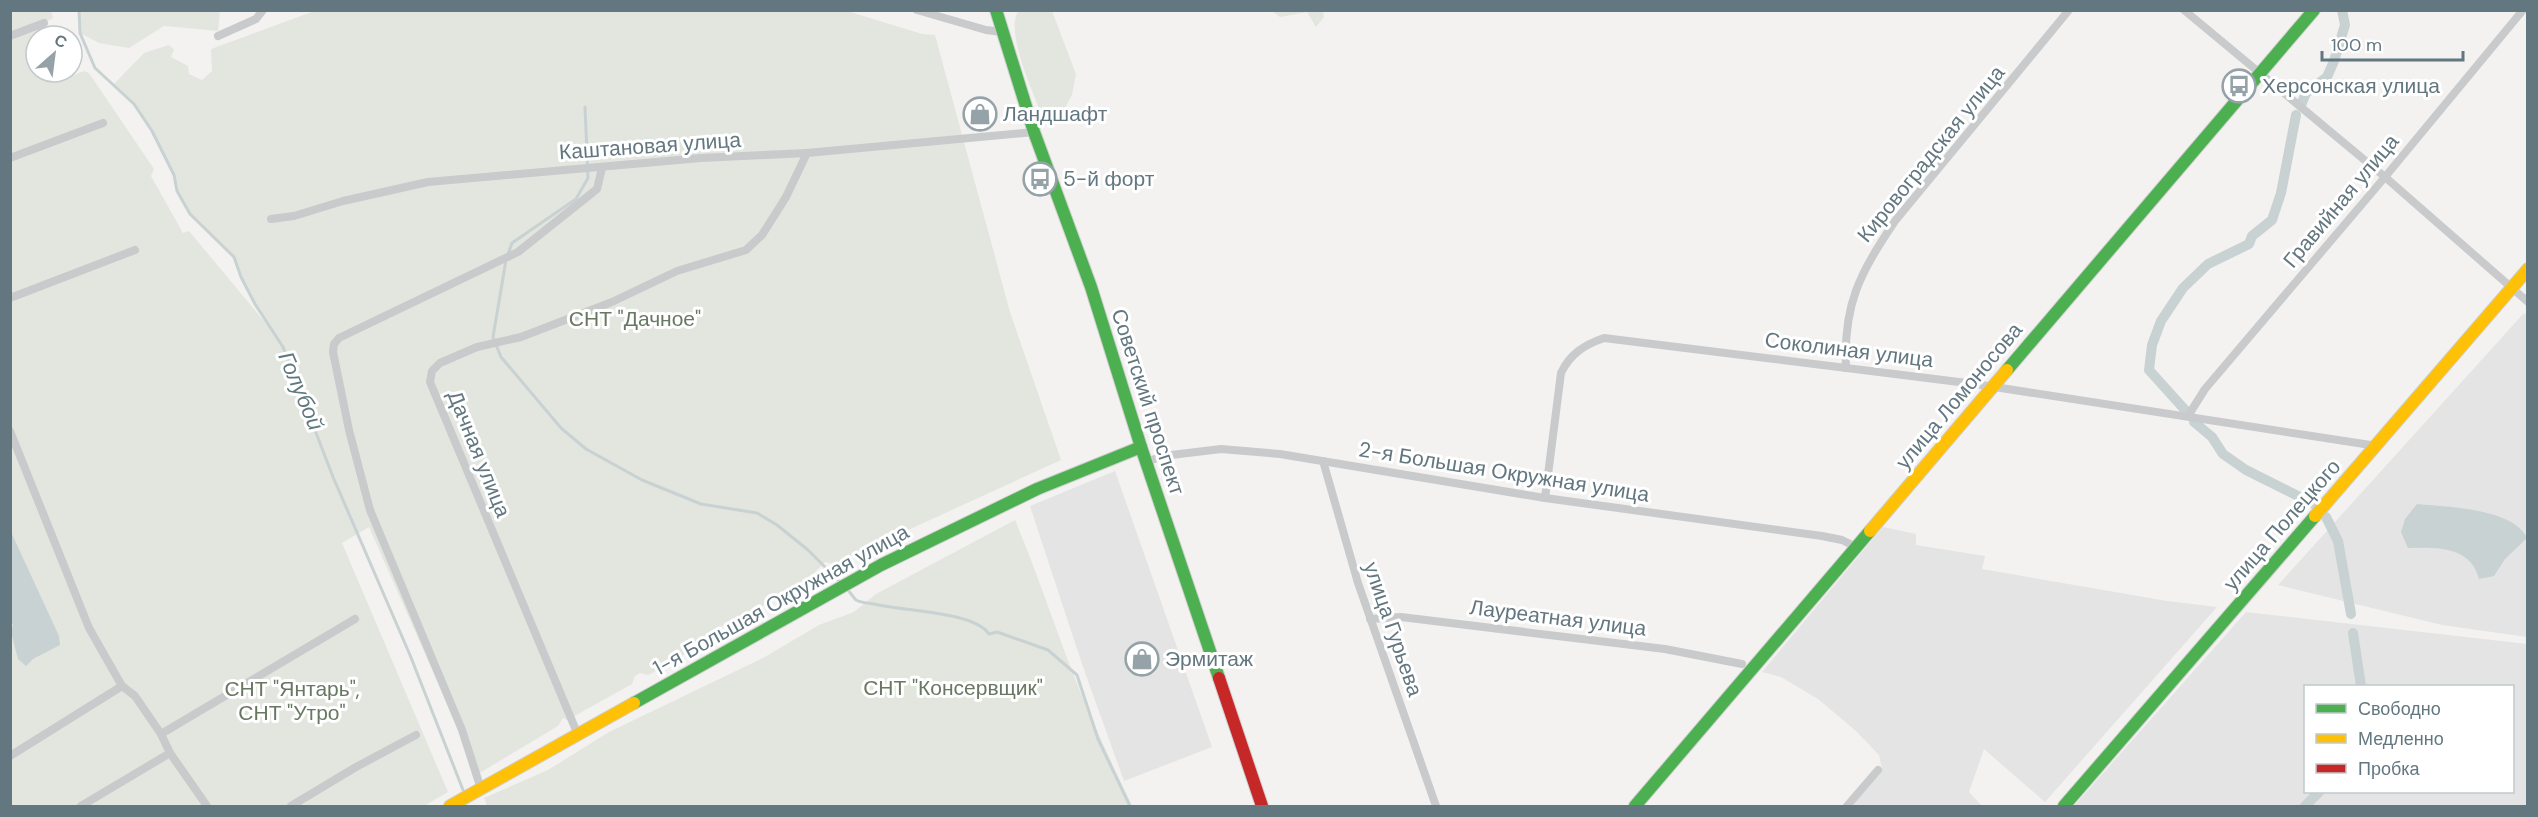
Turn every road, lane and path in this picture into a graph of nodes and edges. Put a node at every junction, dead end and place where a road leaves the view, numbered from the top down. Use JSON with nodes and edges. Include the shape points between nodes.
{"nodes":[{"id":1,"x":263,"y":10,"type":"edge"},
{"id":2,"x":917,"y":10,"type":"edge"},
{"id":3,"x":996,"y":10,"type":"edge"},
{"id":4,"x":2069,"y":10,"type":"edge"},
{"id":5,"x":2184,"y":10,"type":"edge"},
{"id":6,"x":2314,"y":10,"type":"edge"},
{"id":7,"x":2523,"y":10,"type":"edge"},
{"id":8,"x":44,"y":23,"type":"dead end"},
{"id":9,"x":1002,"y":32,"type":"junction"},
{"id":10,"x":10,"y":36,"type":"edge"},
{"id":11,"x":218,"y":36,"type":"dead end"},
{"id":12,"x":2259,"y":73,"type":"junction"},
{"id":13,"x":103,"y":123,"type":"dead end"},
{"id":14,"x":1034,"y":132,"type":"junction"},
{"id":15,"x":807,"y":153,"type":"junction"},
{"id":16,"x":10,"y":158,"type":"edge"},
{"id":17,"x":602,"y":168,"type":"junction"},
{"id":18,"x":2385,"y":177,"type":"junction"},
{"id":19,"x":272,"y":219,"type":"dead end"},
{"id":20,"x":135,"y":250,"type":"dead end"},
{"id":21,"x":2528,"y":269,"type":"edge"},
{"id":22,"x":2511,"y":288,"type":"junction"},
{"id":23,"x":10,"y":298,"type":"edge"},
{"id":24,"x":2528,"y":302,"type":"edge"},
{"id":25,"x":1846,"y":368,"type":"junction"},
{"id":26,"x":1993,"y":388,"type":"junction"},
{"id":27,"x":2188,"y":416,"type":"junction"},
{"id":28,"x":10,"y":432,"type":"edge"},
{"id":29,"x":2378,"y":446,"type":"junction"},
{"id":30,"x":1141,"y":447,"type":"junction"},
{"id":31,"x":1323,"y":461,"type":"junction"},
{"id":32,"x":1146,"y":462,"type":"junction"},
{"id":33,"x":1545,"y":498,"type":"junction"},
{"id":34,"x":1856,"y":547,"type":"junction"},
{"id":35,"x":355,"y":619,"type":"dead end"},
{"id":36,"x":1370,"y":620,"type":"junction"},
{"id":37,"x":1742,"y":664,"type":"dead end"},
{"id":38,"x":122,"y":687,"type":"junction"},
{"id":39,"x":161,"y":734,"type":"junction"},
{"id":40,"x":416,"y":735,"type":"dead end"},
{"id":41,"x":578,"y":735,"type":"junction"},
{"id":42,"x":170,"y":753,"type":"junction"},
{"id":43,"x":10,"y":756,"type":"edge"},
{"id":44,"x":1878,"y":770,"type":"dead end"},
{"id":45,"x":478,"y":791,"type":"junction"},
{"id":46,"x":456,"y":805,"type":"edge"},
{"id":47,"x":81,"y":807,"type":"edge"},
{"id":48,"x":207,"y":807,"type":"edge"},
{"id":49,"x":291,"y":807,"type":"edge"},
{"id":50,"x":1262,"y":807,"type":"edge"},
{"id":51,"x":1436,"y":807,"type":"edge"},
{"id":52,"x":1635,"y":807,"type":"edge"},
{"id":53,"x":1847,"y":807,"type":"edge"},
{"id":54,"x":2064,"y":807,"type":"edge"}],
"edges":[{"from":1,"to":11,"type":"street","via":[[256,19]]},
{"from":2,"to":9,"type":"street"},
{"from":3,"to":9,"type":"street","name":"Советский проспект"},
{"from":4,"to":25,"type":"street","name":"Кировоградская улица","via":[[1895,221],[1870,257],[1849,306]]},
{"from":5,"to":12,"type":"street"},
{"from":6,"to":12,"type":"street","name":"улица Ломоносова"},
{"from":7,"to":18,"type":"street","name":"Гравийная улица"},
{"from":8,"to":10,"type":"street"},
{"from":9,"to":14,"type":"street","name":"Советский проспект"},
{"from":12,"to":18,"type":"street"},
{"from":12,"to":26,"type":"street","name":"улица Ломоносова"},
{"from":13,"to":16,"type":"street"},
{"from":14,"to":15,"type":"street","name":"Каштановая улица"},
{"from":14,"to":30,"type":"street","name":"Советский проспект","via":[[1091,287]]},
{"from":15,"to":17,"type":"street","name":"Каштановая улица"},
{"from":15,"to":41,"type":"street","name":"Дачная улица","via":[[786,197],[762,235],[746,250],[676,271],[612,302],[521,337],[477,347],[440,363],[432,371],[430,382]]},
{"from":17,"to":19,"type":"street","name":"Каштановая улица","via":[[428,182]]},
{"from":17,"to":45,"type":"street","via":[[597,189],[518,252],[334,344],[349,429],[370,510],[462,730]]},
{"from":18,"to":22,"type":"street"},
{"from":18,"to":27,"type":"street","name":"Гравийная улица","via":[[2205,389]]},
{"from":20,"to":23,"type":"street"},
{"from":21,"to":22,"type":"street","name":"улица Полецкого"},
{"from":22,"to":24,"type":"street"},
{"from":22,"to":29,"type":"street","name":"улица Полецкого"},
{"from":25,"to":26,"type":"street","name":"Соколиная улица"},
{"from":25,"to":33,"type":"street","name":"Соколиная улица","via":[[1604,338],[1590,343],[1572,356],[1562,373]]},
{"from":26,"to":27,"type":"street","name":"Соколиная улица"},
{"from":26,"to":34,"type":"street","name":"улица Ломоносова"},
{"from":27,"to":29,"type":"street","name":"Соколиная улица"},
{"from":28,"to":38,"type":"street","via":[[89,628]]},
{"from":29,"to":54,"type":"street","name":"улица Полецкого"},
{"from":30,"to":32,"type":"street","name":"Советский проспект"},
{"from":30,"to":41,"type":"street","name":"1-я Большая Окружная улица","via":[[1037,489],[881,565]]},
{"from":31,"to":32,"type":"street","name":"2-я Большая Окружная улица","via":[[1221,449],[1163,456]]},
{"from":31,"to":33,"type":"street","name":"2-я Большая Окружная улица"},
{"from":31,"to":36,"type":"street","name":"улица Гурьева"},
{"from":32,"to":50,"type":"street","name":"Советский проспект"},
{"from":33,"to":34,"type":"street","name":"2-я Большая Окружная улица","via":[[1822,536]]},
{"from":34,"to":52,"type":"street","name":"улица Ломоносова"},
{"from":35,"to":39,"type":"street"},
{"from":36,"to":37,"type":"street","name":"Лауреатная улица","via":[[1401,617],[1665,649]]},
{"from":36,"to":51,"type":"street","name":"улица Гурьева"},
{"from":38,"to":39,"type":"street","via":[[135,696]]},
{"from":38,"to":43,"type":"street"},
{"from":39,"to":42,"type":"street"},
{"from":40,"to":49,"type":"street"},
{"from":41,"to":45,"type":"street","name":"1-я Большая Окружная улица"},
{"from":42,"to":47,"type":"street"},
{"from":42,"to":48,"type":"street"},
{"from":44,"to":53,"type":"street"},
{"from":45,"to":46,"type":"street","name":"1-я Большая Окружная улица"}]}
